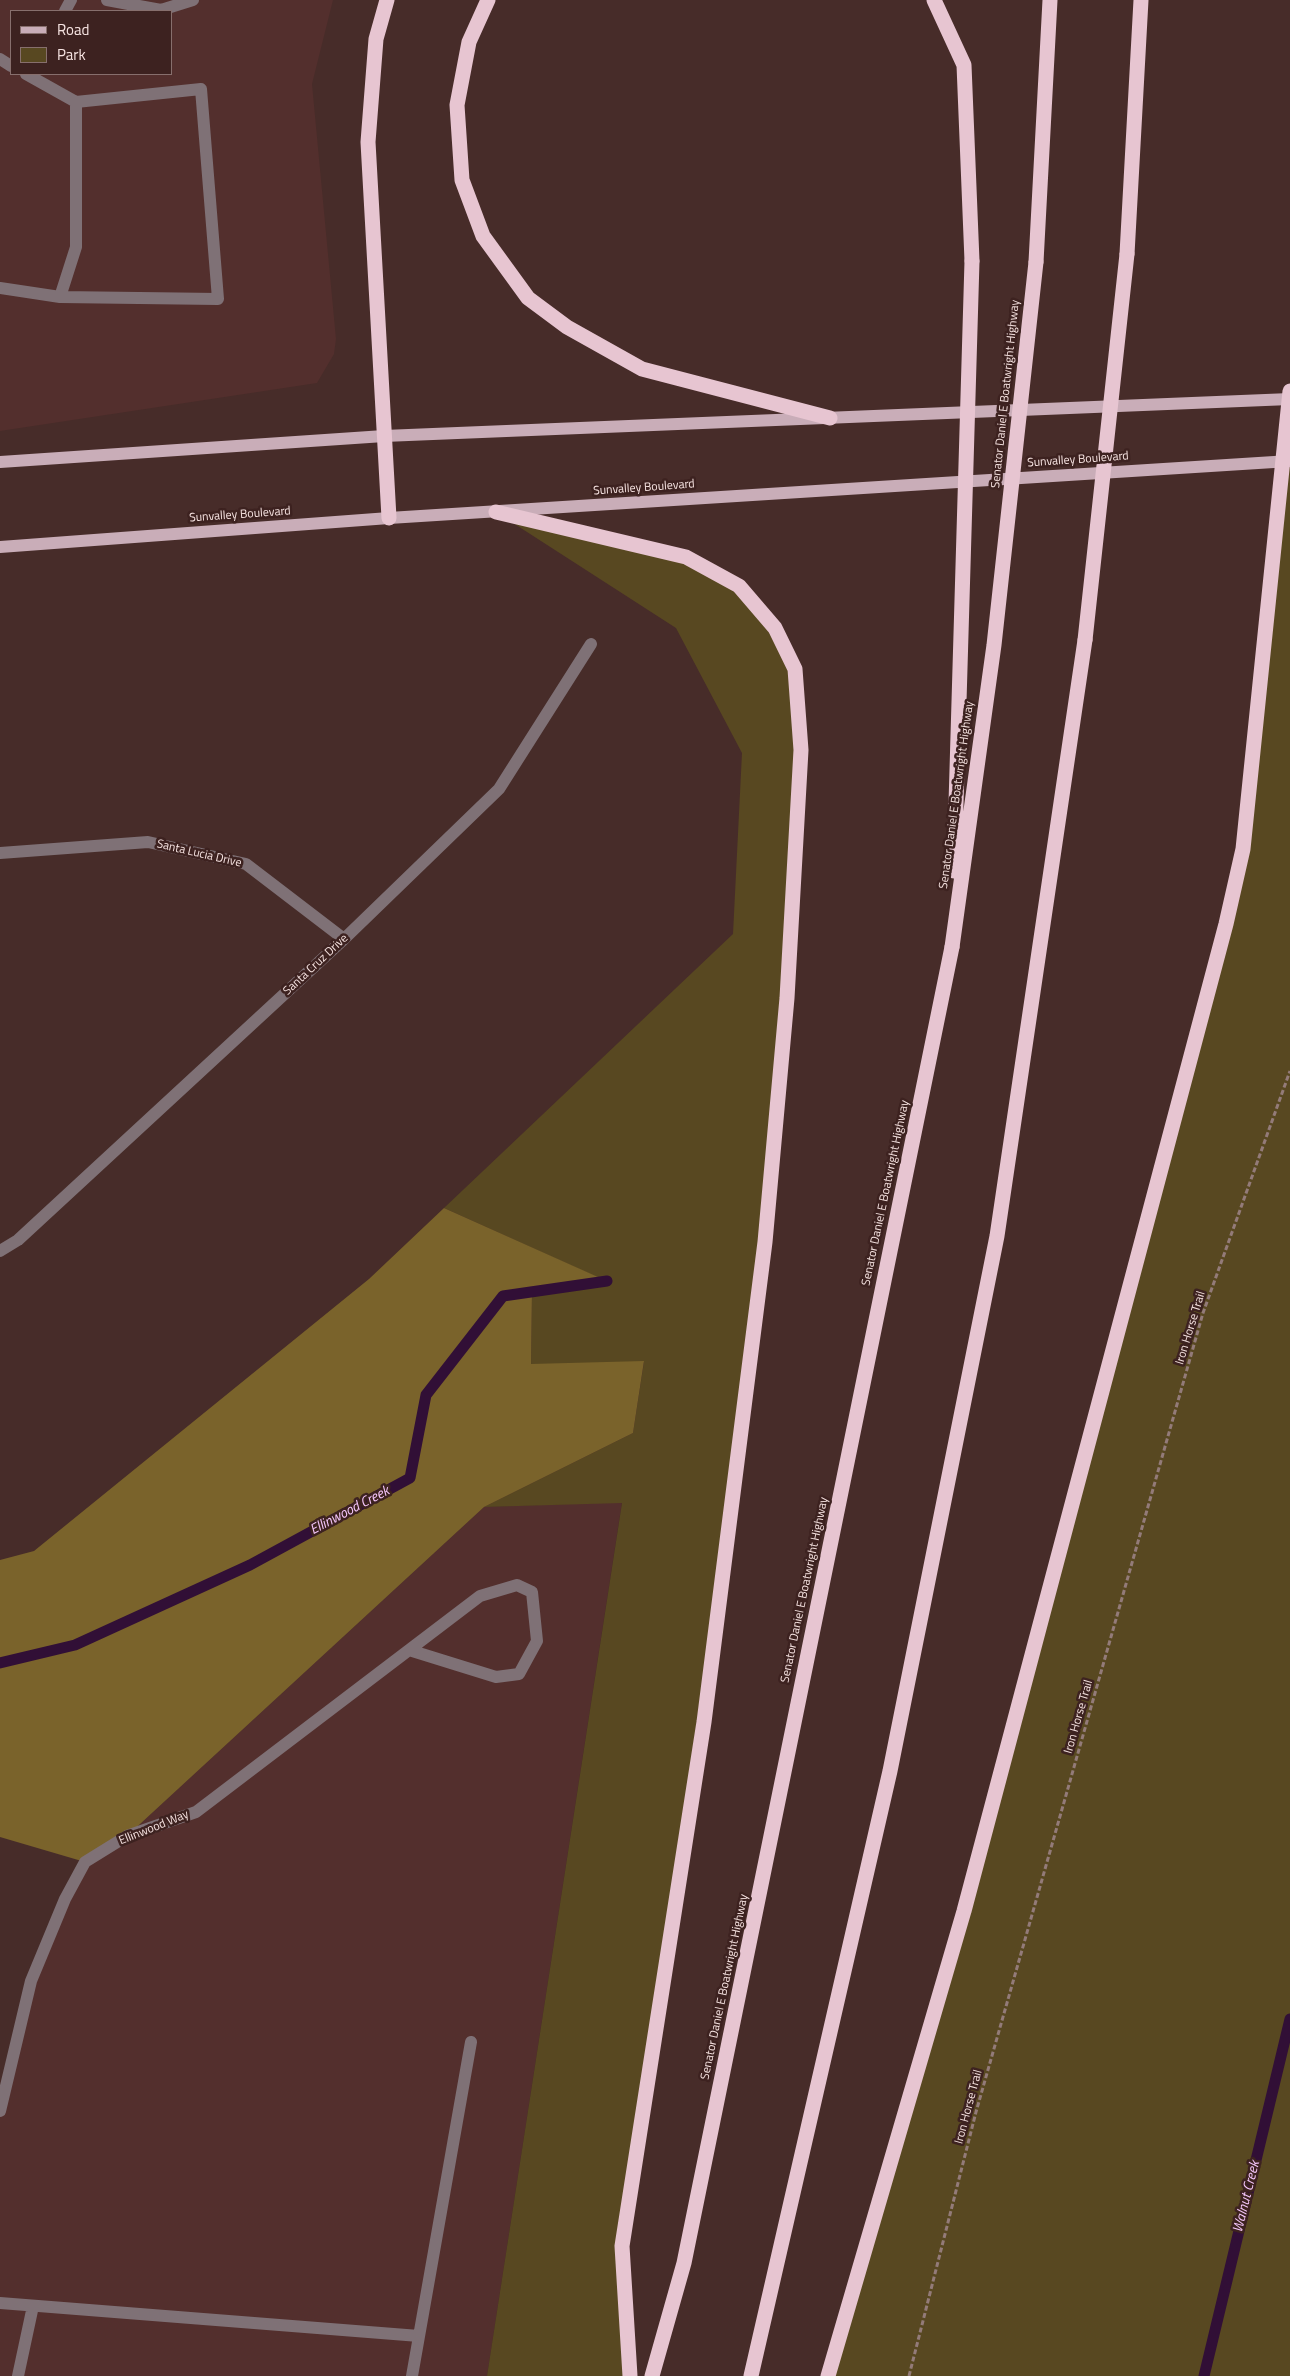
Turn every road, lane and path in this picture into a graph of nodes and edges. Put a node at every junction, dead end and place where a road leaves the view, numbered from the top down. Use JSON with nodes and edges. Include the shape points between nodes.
{"nodes":[{"id":1,"x":107,"y":0,"type":"edge"},
{"id":2,"x":193,"y":0,"type":"edge"},
{"id":3,"x":387,"y":0,"type":"edge"},
{"id":4,"x":488,"y":0,"type":"edge"},
{"id":5,"x":934,"y":0,"type":"edge"},
{"id":6,"x":1050,"y":0,"type":"edge"},
{"id":7,"x":1141,"y":0,"type":"edge"},
{"id":8,"x":30,"y":75,"type":"edge"},
{"id":9,"x":76,"y":102,"type":"junction"},
{"id":10,"x":0,"y":288,"type":"edge"},
{"id":11,"x":60,"y":298,"type":"junction"},
{"id":12,"x":1290,"y":391,"type":"edge"},
{"id":13,"x":1290,"y":399,"type":"edge"},
{"id":14,"x":830,"y":418,"type":"junction"},
{"id":15,"x":384,"y":436,"type":"junction"},
{"id":16,"x":1287,"y":461,"type":"edge"},
{"id":17,"x":0,"y":462,"type":"edge"},
{"id":18,"x":496,"y":512,"type":"junction"},
{"id":19,"x":389,"y":518,"type":"junction"},
{"id":20,"x":0,"y":547,"type":"edge"},
{"id":21,"x":591,"y":644,"type":"dead end"},
{"id":22,"x":0,"y":853,"type":"edge"},
{"id":23,"x":344,"y":939,"type":"junction"},
{"id":24,"x":952,"y":947,"type":"junction"},
{"id":25,"x":1290,"y":1071,"type":"edge"},
{"id":26,"x":0,"y":1251,"type":"edge"},
{"id":27,"x":409,"y":1650,"type":"junction"},
{"id":28,"x":471,"y":2042,"type":"dead end"},
{"id":29,"x":0,"y":2111,"type":"edge"},
{"id":30,"x":0,"y":2304,"type":"edge"},
{"id":31,"x":33,"y":2306,"type":"junction"},
{"id":32,"x":419,"y":2336,"type":"junction"},
{"id":33,"x":18,"y":2376,"type":"edge"},
{"id":34,"x":412,"y":2376,"type":"edge"},
{"id":35,"x":630,"y":2376,"type":"edge"},
{"id":36,"x":652,"y":2376,"type":"edge"},
{"id":37,"x":752,"y":2376,"type":"edge"},
{"id":38,"x":828,"y":2376,"type":"edge"},
{"id":39,"x":909,"y":2376,"type":"edge"}],
"edges":[{"from":1,"to":2,"type":"street","via":[[161,10]]},
{"from":3,"to":15,"type":"highway","via":[[376,39],[368,142]]},
{"from":4,"to":14,"type":"highway","via":[[469,42],[457,105],[462,180],[483,236],[528,298],[567,327],[642,369]]},
{"from":5,"to":24,"type":"highway","bridge":true,"via":[[964,65],[972,261]]},
{"from":6,"to":24,"type":"highway","name":"Senator Daniel E Boatwright Highway","bridge":true,"via":[[1036,262],[994,645]]},
{"from":7,"to":37,"type":"highway","bridge":true,"via":[[1127,254],[1085,640],[997,1236],[890,1771]]},
{"from":8,"to":9,"type":"street"},
{"from":9,"to":11,"type":"street","via":[[76,247]]},
{"from":9,"to":11,"type":"street","via":[[201,89],[218,299]]},
{"from":10,"to":11,"type":"street"},
{"from":12,"to":13,"type":"highway"},
{"from":13,"to":14,"type":"main road"},
{"from":13,"to":16,"type":"highway"},
{"from":14,"to":15,"type":"main road"},
{"from":15,"to":17,"type":"main road"},
{"from":15,"to":19,"type":"highway"},
{"from":16,"to":18,"type":"main road","name":"Sunvalley Boulevard"},
{"from":16,"to":38,"type":"highway","via":[[1243,849],[1226,924],[964,1911]]},
{"from":18,"to":19,"type":"main road","name":"Sunvalley Boulevard"},
{"from":18,"to":35,"type":"highway","via":[[686,557],[739,586],[775,628],[795,669],[801,750],[786,998],[764,1242],[704,1722],[622,2246]]},
{"from":19,"to":20,"type":"main road","name":"Sunvalley Boulevard"},
{"from":21,"to":23,"type":"street","name":"Santa Cruz Drive","via":[[499,790]]},
{"from":22,"to":23,"type":"street","name":"Santa Lucia Drive","via":[[148,842],[246,864]]},
{"from":23,"to":26,"type":"street","name":"Santa Cruz Drive","via":[[18,1240]]},
{"from":24,"to":36,"type":"highway","name":"Senator Daniel E Boatwright Highway","via":[[684,2263]]},
{"from":25,"to":39,"type":"path","name":"Iron Horse Trail","via":[[1204,1313],[976,2112]]},
{"from":27,"to":27,"type":"street","name":"Ellinwood Way","via":[[480,1596],[517,1585],[532,1592],[537,1642],[519,1674],[496,1677]]},
{"from":27,"to":29,"type":"street","name":"Ellinwood Way","via":[[196,1812],[127,1836],[85,1862],[65,1899],[31,1981]]},
{"from":28,"to":32,"type":"street"},
{"from":30,"to":31,"type":"street"},
{"from":31,"to":32,"type":"street"},
{"from":31,"to":33,"type":"street"},
{"from":32,"to":34,"type":"street"}]}
